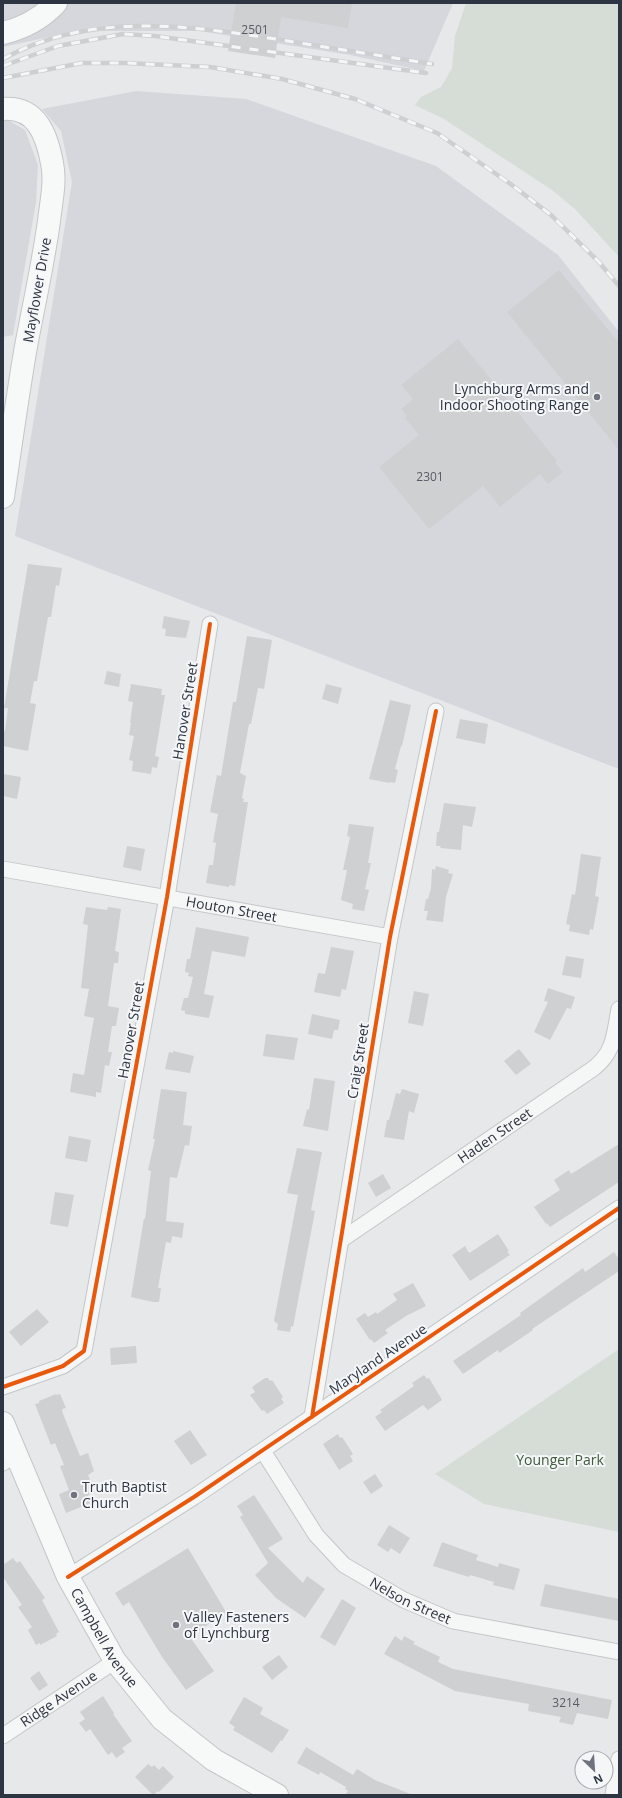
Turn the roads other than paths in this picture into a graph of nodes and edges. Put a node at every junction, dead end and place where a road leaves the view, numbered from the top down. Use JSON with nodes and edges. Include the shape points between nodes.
{"nodes":[{"id":1,"x":56,"y":3,"type":"edge"},
{"id":2,"x":3,"y":33,"type":"edge"},
{"id":3,"x":3,"y":109,"type":"edge"},
{"id":4,"x":3,"y":497,"type":"edge"},
{"id":5,"x":210,"y":624,"type":"dead end"},
{"id":6,"x":436,"y":711,"type":"dead end"},
{"id":7,"x":3,"y":869,"type":"edge"},
{"id":8,"x":167,"y":897,"type":"junction"},
{"id":9,"x":390,"y":937,"type":"junction"},
{"id":10,"x":619,"y":1009,"type":"edge"},
{"id":11,"x":619,"y":1208,"type":"edge"},
{"id":12,"x":341,"y":1240,"type":"junction"},
{"id":13,"x":3,"y":1387,"type":"edge"},
{"id":14,"x":312,"y":1417,"type":"junction"},
{"id":15,"x":3,"y":1423,"type":"edge"},
{"id":16,"x":263,"y":1451,"type":"junction"},
{"id":17,"x":9,"y":1459,"type":"edge"},
{"id":18,"x":68,"y":1577,"type":"junction"},
{"id":19,"x":619,"y":1652,"type":"edge"},
{"id":20,"x":115,"y":1661,"type":"junction"},
{"id":21,"x":3,"y":1736,"type":"edge"},
{"id":22,"x":619,"y":1759,"type":"edge"},
{"id":23,"x":277,"y":1795,"type":"edge"},
{"id":24,"x":613,"y":1795,"type":"edge"}],
"edges":[{"from":1,"to":2,"type":"street","via":[[30,24]]},
{"from":3,"to":4,"type":"street","name":"Mayflower Drive","via":[[19,111],[33,117],[37,123],[43,133],[52,164],[53,188],[45,251],[25,353]]},
{"from":5,"to":8,"type":"street","name":"Hanover Street"},
{"from":6,"to":9,"type":"street","name":"Craig Street"},
{"from":7,"to":8,"type":"street","name":"Houton Street"},
{"from":8,"to":9,"type":"street","name":"Houton Street"},
{"from":8,"to":13,"type":"street","name":"Hanover Street","via":[[84,1351],[63,1366]]},
{"from":9,"to":12,"type":"street","name":"Craig Street"},
{"from":10,"to":12,"type":"street","name":"Haden Street","via":[[611,1049],[605,1060]]},
{"from":11,"to":14,"type":"street","name":"Maryland Avenue"},
{"from":12,"to":14,"type":"street","name":"Craig Street"},
{"from":14,"to":16,"type":"street","name":"Maryland Avenue"},
{"from":15,"to":17,"type":"street","name":"Campbell Avenue"},
{"from":16,"to":18,"type":"street","name":"Maryland Avenue"},
{"from":16,"to":19,"type":"street","name":"Nelson Street","via":[[316,1535],[344,1565],[404,1600],[453,1621]]},
{"from":17,"to":18,"type":"street","name":"Campbell Avenue"},
{"from":18,"to":20,"type":"street","name":"Campbell Avenue"},
{"from":20,"to":21,"type":"street","name":"Ridge Avenue"},
{"from":20,"to":23,"type":"street","name":"Campbell Avenue","via":[[162,1719],[214,1760]]},
{"from":22,"to":24,"type":"street"}]}
